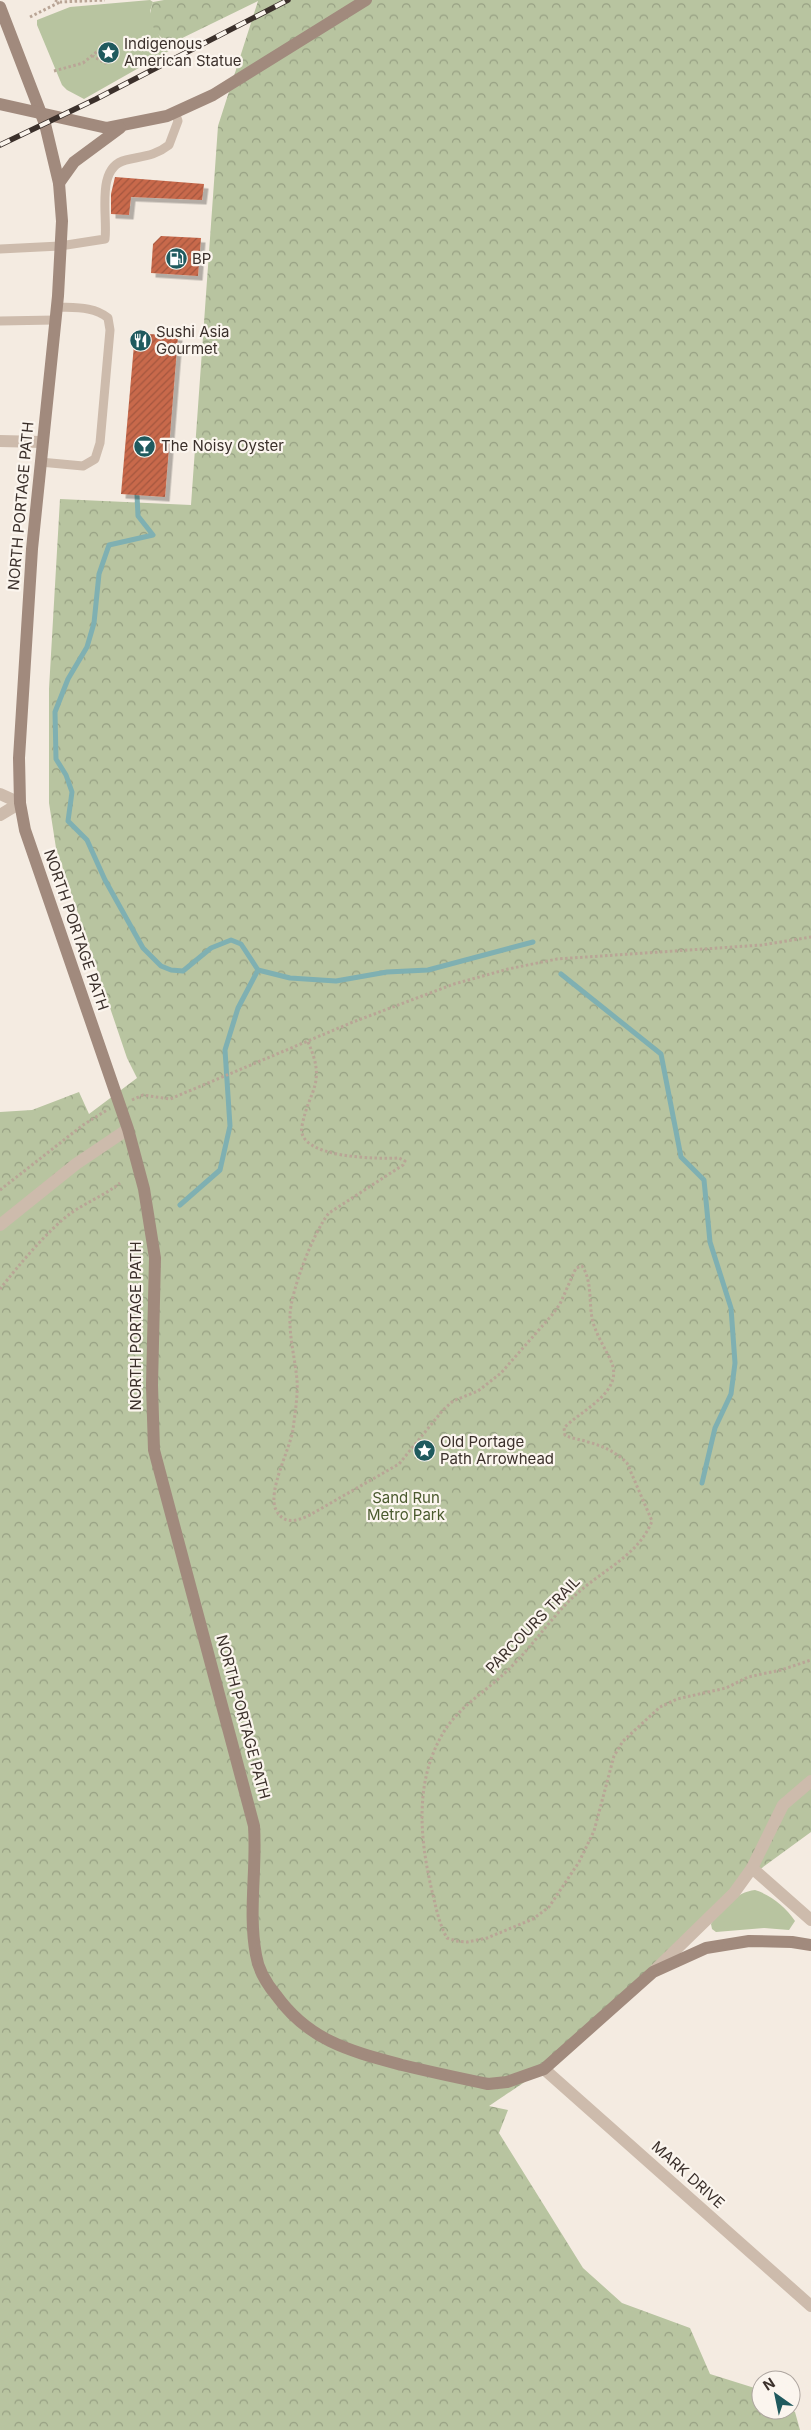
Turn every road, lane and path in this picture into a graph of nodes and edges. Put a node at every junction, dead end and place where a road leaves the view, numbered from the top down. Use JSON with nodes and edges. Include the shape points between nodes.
{"nodes":[{"id":1,"x":55,"y":0,"type":"edge"},
{"id":2,"x":105,"y":0,"type":"edge"},
{"id":3,"x":366,"y":0,"type":"edge"},
{"id":4,"x":60,"y":2,"type":"junction"},
{"id":5,"x":0,"y":7,"type":"edge"},
{"id":6,"x":30,"y":17,"type":"dead end"},
{"id":7,"x":93,"y":56,"type":"junction"},
{"id":8,"x":54,"y":71,"type":"dead end"},
{"id":9,"x":0,"y":104,"type":"edge"},
{"id":10,"x":175,"y":112,"type":"junction"},
{"id":11,"x":41,"y":114,"type":"junction"},
{"id":12,"x":124,"y":124,"type":"junction"},
{"id":13,"x":59,"y":183,"type":"junction"},
{"id":14,"x":60,"y":246,"type":"junction"},
{"id":15,"x":0,"y":250,"type":"edge"},
{"id":16,"x":56,"y":307,"type":"junction"},
{"id":17,"x":55,"y":320,"type":"junction"},
{"id":18,"x":0,"y":321,"type":"edge"},
{"id":19,"x":0,"y":441,"type":"edge"},
{"id":20,"x":42,"y":442,"type":"junction"},
{"id":21,"x":40,"y":462,"type":"junction"},
{"id":22,"x":0,"y":794,"type":"edge"},
{"id":23,"x":20,"y":803,"type":"junction"},
{"id":24,"x":0,"y":815,"type":"edge"},
{"id":25,"x":811,"y":937,"type":"edge"},
{"id":26,"x":308,"y":1042,"type":"junction"},
{"id":27,"x":170,"y":1099,"type":"dead end"},
{"id":28,"x":98,"y":1114,"type":"dead end"},
{"id":29,"x":128,"y":1129,"type":"junction"},
{"id":30,"x":120,"y":1183,"type":"dead end"},
{"id":31,"x":0,"y":1190,"type":"edge"},
{"id":32,"x":0,"y":1225,"type":"edge"},
{"id":33,"x":0,"y":1289,"type":"edge"},
{"id":34,"x":811,"y":1660,"type":"edge"},
{"id":35,"x":811,"y":1781,"type":"edge"},
{"id":36,"x":752,"y":1868,"type":"junction"},
{"id":37,"x":811,"y":1920,"type":"edge"},
{"id":38,"x":811,"y":1945,"type":"edge"},
{"id":39,"x":653,"y":1972,"type":"junction"},
{"id":40,"x":544,"y":2069,"type":"junction"},
{"id":41,"x":811,"y":2306,"type":"edge"}],
"edges":[{"from":1,"to":4,"type":"path"},
{"from":2,"to":4,"type":"path"},
{"from":3,"to":10,"type":"main road","via":[[214,95]]},
{"from":4,"to":6,"type":"path"},
{"from":5,"to":11,"type":"main road","name":"NORTH PORTAGE PATH"},
{"from":7,"to":7,"type":"path","via":[[104,45],[111,44],[117,50],[113,60],[105,63]]},
{"from":7,"to":8,"type":"path","via":[[82,63]]},
{"from":9,"to":11,"type":"main road"},
{"from":10,"to":12,"type":"main road"},
{"from":10,"to":14,"type":"lane","via":[[178,121],[169,145],[148,157],[124,160],[113,166],[109,173],[105,239]]},
{"from":11,"to":12,"type":"main road","via":[[106,128]]},
{"from":11,"to":13,"type":"main road","name":"NORTH PORTAGE PATH"},
{"from":12,"to":13,"type":"main road","via":[[74,162]]},
{"from":13,"to":14,"type":"main road","name":"NORTH PORTAGE PATH"},
{"from":14,"to":15,"type":"lane"},
{"from":14,"to":16,"type":"main road","name":"NORTH PORTAGE PATH"},
{"from":16,"to":17,"type":"main road","name":"NORTH PORTAGE PATH"},
{"from":16,"to":21,"type":"lane","via":[[102,312],[108,318],[110,330],[100,443],[96,459],[83,466]]},
{"from":17,"to":18,"type":"lane"},
{"from":17,"to":20,"type":"main road","name":"NORTH PORTAGE PATH"},
{"from":19,"to":20,"type":"street"},
{"from":20,"to":21,"type":"main road","name":"NORTH PORTAGE PATH"},
{"from":21,"to":23,"type":"main road","name":"NORTH PORTAGE PATH","via":[[19,758]]},
{"from":22,"to":23,"type":"street"},
{"from":23,"to":24,"type":"street"},
{"from":23,"to":29,"type":"main road","name":"NORTH PORTAGE PATH","via":[[25,830]]},
{"from":25,"to":26,"type":"path","via":[[762,945],[557,959],[508,969],[454,984]]},
{"from":26,"to":27,"type":"path"},
{"from":26,"to":34,"type":"path","name":"PARCOURS TRAIL","via":[[318,1080],[301,1128],[304,1138],[343,1156],[399,1158],[405,1161],[330,1212],[314,1238],[290,1313],[297,1382],[293,1429],[273,1495],[275,1509],[283,1519],[293,1522],[399,1464],[443,1410],[478,1391],[501,1373],[552,1315],[560,1304],[571,1274],[582,1266],[593,1322],[614,1367],[613,1378],[597,1402],[564,1428],[565,1435],[620,1456],[627,1463],[652,1521],[646,1537],[578,1592],[509,1670],[463,1709],[434,1749],[426,1778],[421,1833],[437,1911],[447,1938],[467,1942],[487,1938],[533,1920],[549,1907],[580,1862],[594,1831],[614,1756],[623,1741],[660,1707],[677,1699],[726,1688],[748,1677]]},
{"from":28,"to":31,"type":"path"},
{"from":29,"to":32,"type":"street","via":[[69,1169]]},
{"from":29,"to":40,"type":"main road","name":"NORTH PORTAGE PATH","via":[[144,1189],[154,1258],[154,1450],[254,1826],[256,1854],[252,1929],[256,1958],[268,1986],[308,2029],[332,2044],[363,2054],[488,2084],[507,2082]]},
{"from":30,"to":33,"type":"path","via":[[69,1214]]},
{"from":35,"to":36,"type":"street","via":[[784,1805]]},
{"from":36,"to":37,"type":"street"},
{"from":36,"to":39,"type":"street","via":[[734,1893]]},
{"from":38,"to":39,"type":"main road","name":"NORTH PORTAGE PATH","via":[[749,1941],[706,1948]]},
{"from":39,"to":40,"type":"main road","name":"NORTH PORTAGE PATH"},
{"from":40,"to":41,"type":"street","name":"MARK DRIVE"}]}
